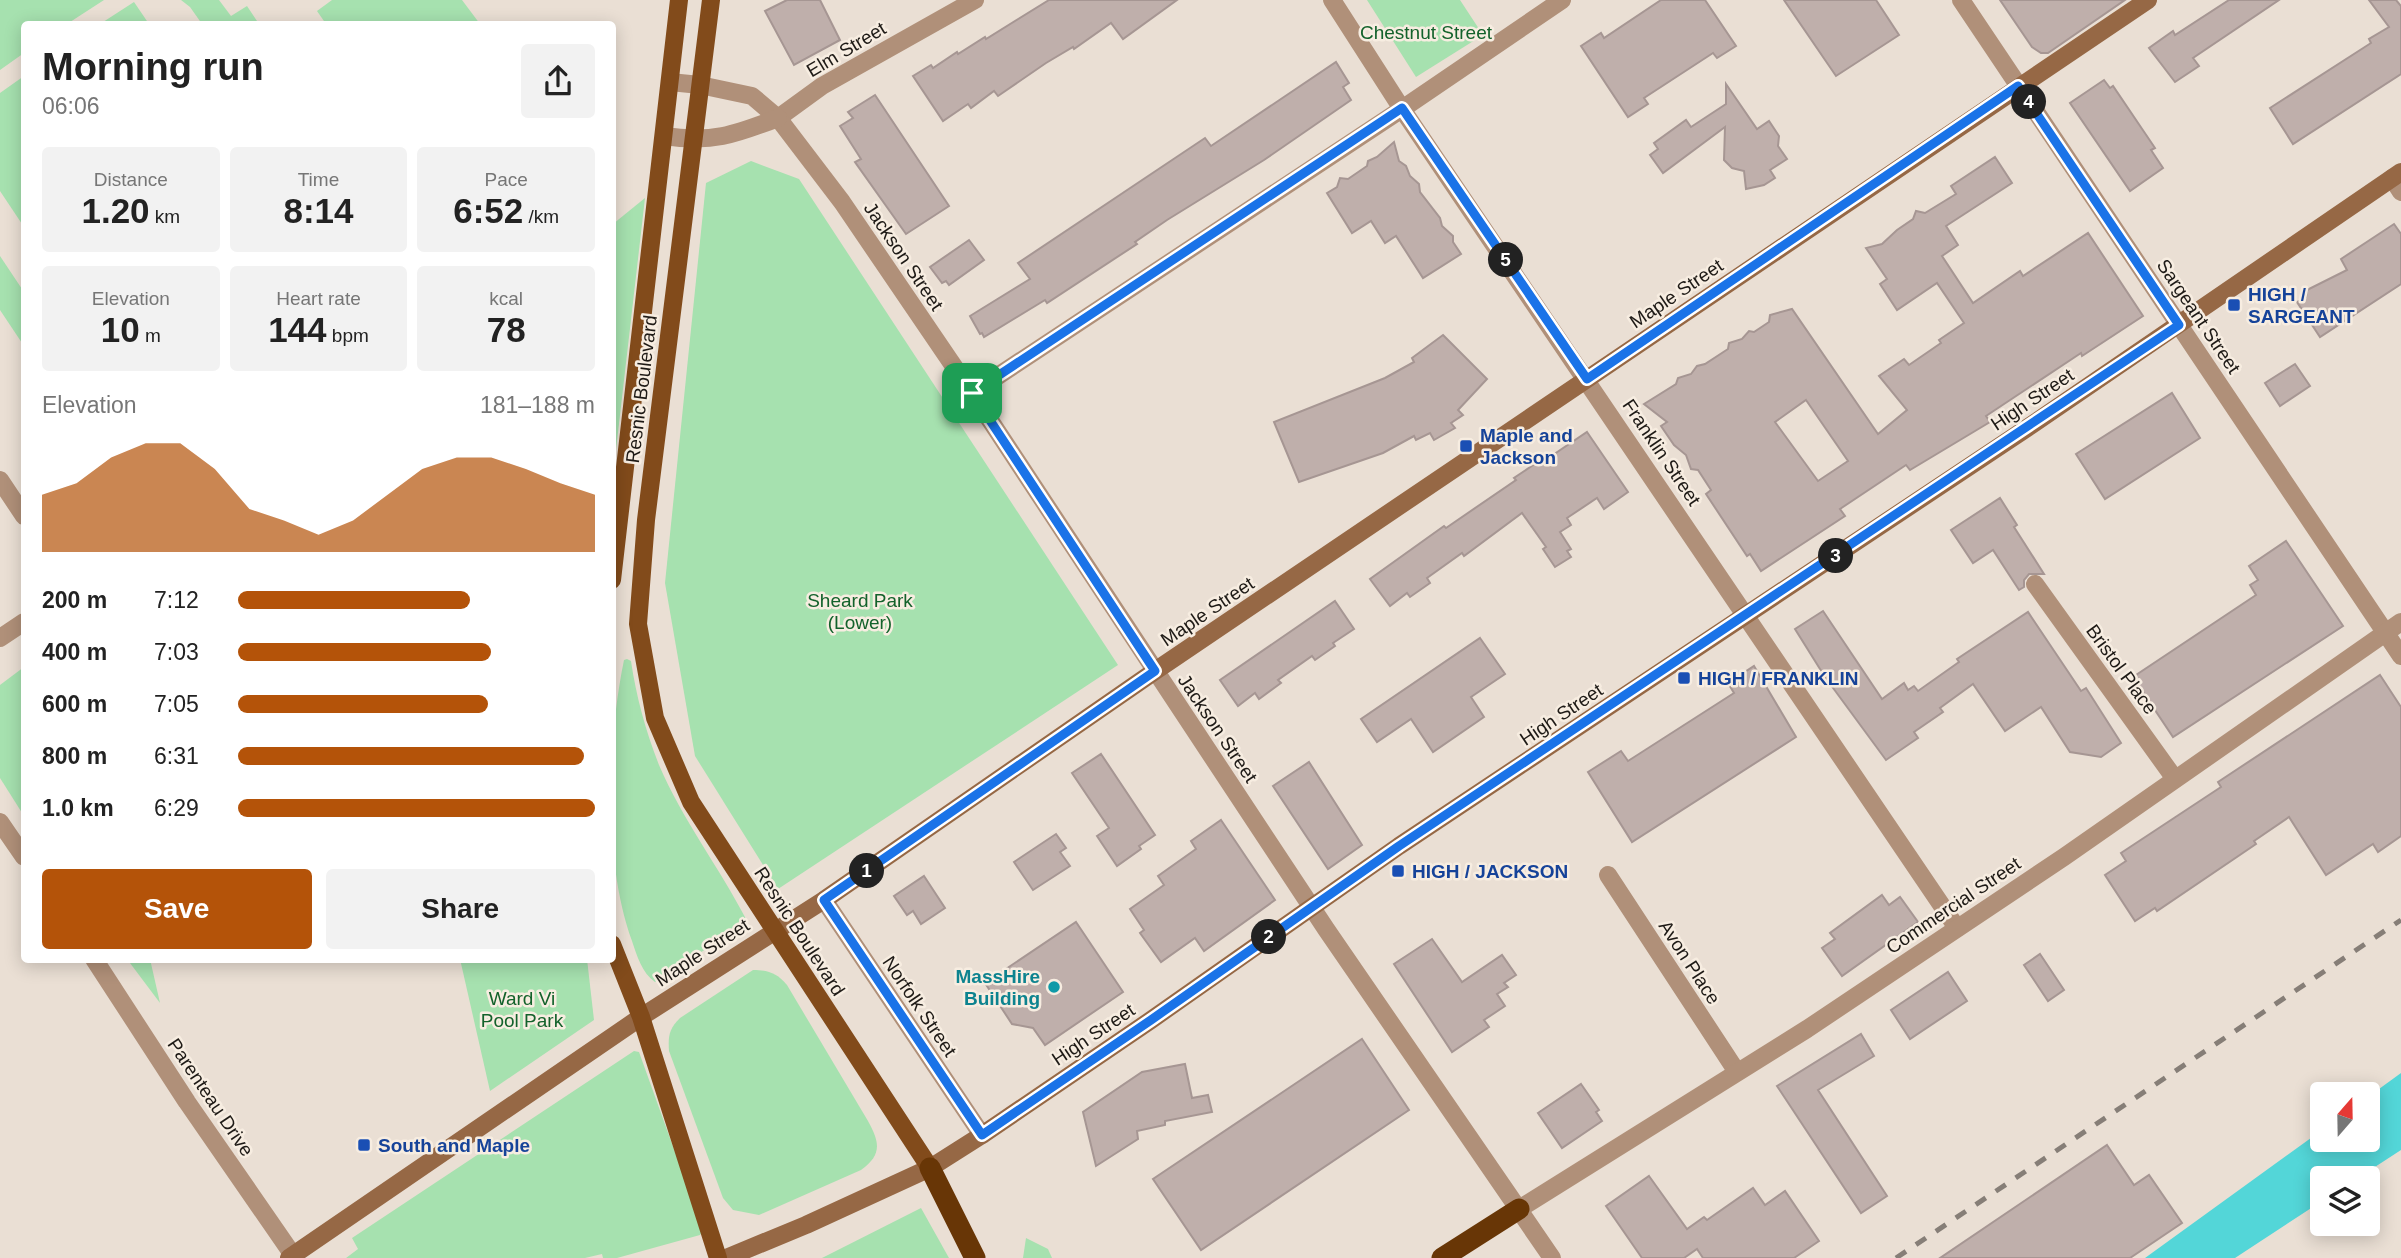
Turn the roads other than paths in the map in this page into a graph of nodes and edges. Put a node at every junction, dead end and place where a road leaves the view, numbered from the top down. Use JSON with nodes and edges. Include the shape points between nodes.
{"nodes":[{"id":1,"x":680,"y":0,"type":"edge"},
{"id":2,"x":711,"y":0,"type":"edge"},
{"id":3,"x":975,"y":0,"type":"edge"},
{"id":4,"x":1332,"y":0,"type":"edge"},
{"id":5,"x":1562,"y":0,"type":"edge"},
{"id":6,"x":1961,"y":0,"type":"edge"},
{"id":7,"x":2148,"y":0,"type":"edge"},
{"id":8,"x":670,"y":82,"type":"junction"},
{"id":9,"x":700,"y":85,"type":"junction"},
{"id":10,"x":2018,"y":86,"type":"junction"},
{"id":11,"x":1402,"y":108,"type":"junction"},
{"id":12,"x":778,"y":118,"type":"junction"},
{"id":13,"x":664,"y":136,"type":"junction"},
{"id":14,"x":693,"y":140,"type":"junction"},
{"id":15,"x":2398,"y":181,"type":"edge"},
{"id":16,"x":2179,"y":325,"type":"junction"},
{"id":17,"x":1587,"y":379,"type":"junction"},
{"id":18,"x":972,"y":393,"type":"junction"},
{"id":19,"x":0,"y":480,"type":"edge"},
{"id":20,"x":21,"y":512,"type":"edge"},
{"id":21,"x":616,"y":546,"type":"edge"},
{"id":22,"x":2035,"y":584,"type":"dead end"},
{"id":23,"x":1746,"y":616,"type":"junction"},
{"id":24,"x":2401,"y":622,"type":"edge"},
{"id":25,"x":21,"y":624,"type":"edge"},
{"id":26,"x":2385,"y":632,"type":"junction"},
{"id":27,"x":0,"y":638,"type":"edge"},
{"id":28,"x":2401,"y":656,"type":"edge"},
{"id":29,"x":1155,"y":671,"type":"junction"},
{"id":30,"x":2175,"y":779,"type":"junction"},
{"id":31,"x":0,"y":822,"type":"edge"},
{"id":32,"x":21,"y":853,"type":"edge"},
{"id":33,"x":1608,"y":875,"type":"dead end"},
{"id":34,"x":824,"y":900,"type":"junction"},
{"id":35,"x":1312,"y":907,"type":"junction"},
{"id":36,"x":1958,"y":928,"type":"junction"},
{"id":37,"x":774,"y":930,"type":"junction"},
{"id":38,"x":616,"y":954,"type":"edge"},
{"id":39,"x":97,"y":963,"type":"edge"},
{"id":40,"x":641,"y":1017,"type":"junction"},
{"id":41,"x":1737,"y":1072,"type":"junction"},
{"id":42,"x":982,"y":1135,"type":"junction"},
{"id":43,"x":930,"y":1168,"type":"junction"},
{"id":44,"x":1519,"y":1209,"type":"junction"},
{"id":45,"x":292,"y":1257,"type":"edge"},
{"id":46,"x":718,"y":1258,"type":"edge"},
{"id":47,"x":726,"y":1258,"type":"edge"},
{"id":48,"x":975,"y":1258,"type":"edge"},
{"id":49,"x":1442,"y":1258,"type":"edge"},
{"id":50,"x":1457,"y":1258,"type":"edge"},
{"id":51,"x":1552,"y":1258,"type":"edge"}],
"edges":[{"from":1,"to":8,"type":"main road","name":"Resnic Boulevard"},
{"from":2,"to":9,"type":"main road","name":"Resnic Boulevard"},
{"from":3,"to":12,"type":"street","name":"Elm Street","via":[[822,86]]},
{"from":4,"to":11,"type":"street","name":"Franklin Street"},
{"from":5,"to":11,"type":"street"},
{"from":6,"to":10,"type":"street","name":"Sargeant Street"},
{"from":7,"to":10,"type":"main road","name":"Maple Street"},
{"from":8,"to":9,"type":"street","name":"Jackson Street"},
{"from":8,"to":13,"type":"main road","name":"Resnic Boulevard"},
{"from":9,"to":12,"type":"street","name":"Jackson Street","via":[[752,96]]},
{"from":9,"to":14,"type":"main road","name":"Resnic Boulevard"},
{"from":10,"to":16,"type":"street","name":"Sargeant Street"},
{"from":10,"to":17,"type":"main road","name":"Maple Street"},
{"from":11,"to":17,"type":"street","name":"Franklin Street"},
{"from":11,"to":18,"type":"street"},
{"from":12,"to":14,"type":"street","via":[[736,134]]},
{"from":12,"to":18,"type":"street","name":"Jackson Street","via":[[842,202]]},
{"from":13,"to":14,"type":"street"},
{"from":13,"to":21,"type":"main road","name":"Resnic Boulevard"},
{"from":14,"to":37,"type":"main road","name":"Resnic Boulevard","via":[[646,520],[638,624],[655,718],[691,802]]},
{"from":15,"to":16,"type":"main road","name":"High Street"},
{"from":16,"to":23,"type":"main road","name":"High Street"},
{"from":16,"to":26,"type":"street","name":"Sargeant Street"},
{"from":17,"to":23,"type":"street","name":"Franklin Street"},
{"from":17,"to":29,"type":"main road","name":"Maple Street"},
{"from":18,"to":29,"type":"street","name":"Jackson Street"},
{"from":19,"to":20,"type":"street"},
{"from":22,"to":30,"type":"street","name":"Bristol Place"},
{"from":23,"to":35,"type":"main road","name":"High Street"},
{"from":23,"to":36,"type":"street","name":"Franklin Street"},
{"from":24,"to":26,"type":"street","name":"Commercial Street"},
{"from":25,"to":27,"type":"street"},
{"from":26,"to":28,"type":"street","name":"Sargeant Street"},
{"from":26,"to":30,"type":"street","name":"Commercial Street"},
{"from":29,"to":34,"type":"main road","name":"Maple Street"},
{"from":29,"to":35,"type":"street","name":"Jackson Street"},
{"from":30,"to":36,"type":"street","name":"Commercial Street"},
{"from":31,"to":32,"type":"street"},
{"from":33,"to":41,"type":"street","name":"Avon Place"},
{"from":34,"to":37,"type":"main road","name":"Maple Street"},
{"from":34,"to":42,"type":"street","name":"Norfolk Street"},
{"from":35,"to":42,"type":"main road","name":"High Street"},
{"from":35,"to":44,"type":"street","name":"Jackson Street"},
{"from":36,"to":41,"type":"street","name":"Commercial Street"},
{"from":37,"to":40,"type":"main road","name":"Maple Street"},
{"from":37,"to":43,"type":"main road","name":"Resnic Boulevard"},
{"from":38,"to":40,"type":"main road"},
{"from":39,"to":45,"type":"street","name":"Parenteau Drive"},
{"from":40,"to":45,"type":"main road","name":"Maple Street"},
{"from":40,"to":46,"type":"main road"},
{"from":41,"to":44,"type":"street","name":"Commercial Street"},
{"from":42,"to":43,"type":"main road","name":"High Street"},
{"from":43,"to":47,"type":"main road","name":"High Street"},
{"from":43,"to":48,"type":"highway"},
{"from":44,"to":49,"type":"highway"},
{"from":44,"to":50,"type":"highway"},
{"from":44,"to":51,"type":"street","name":"Jackson Street"}]}
